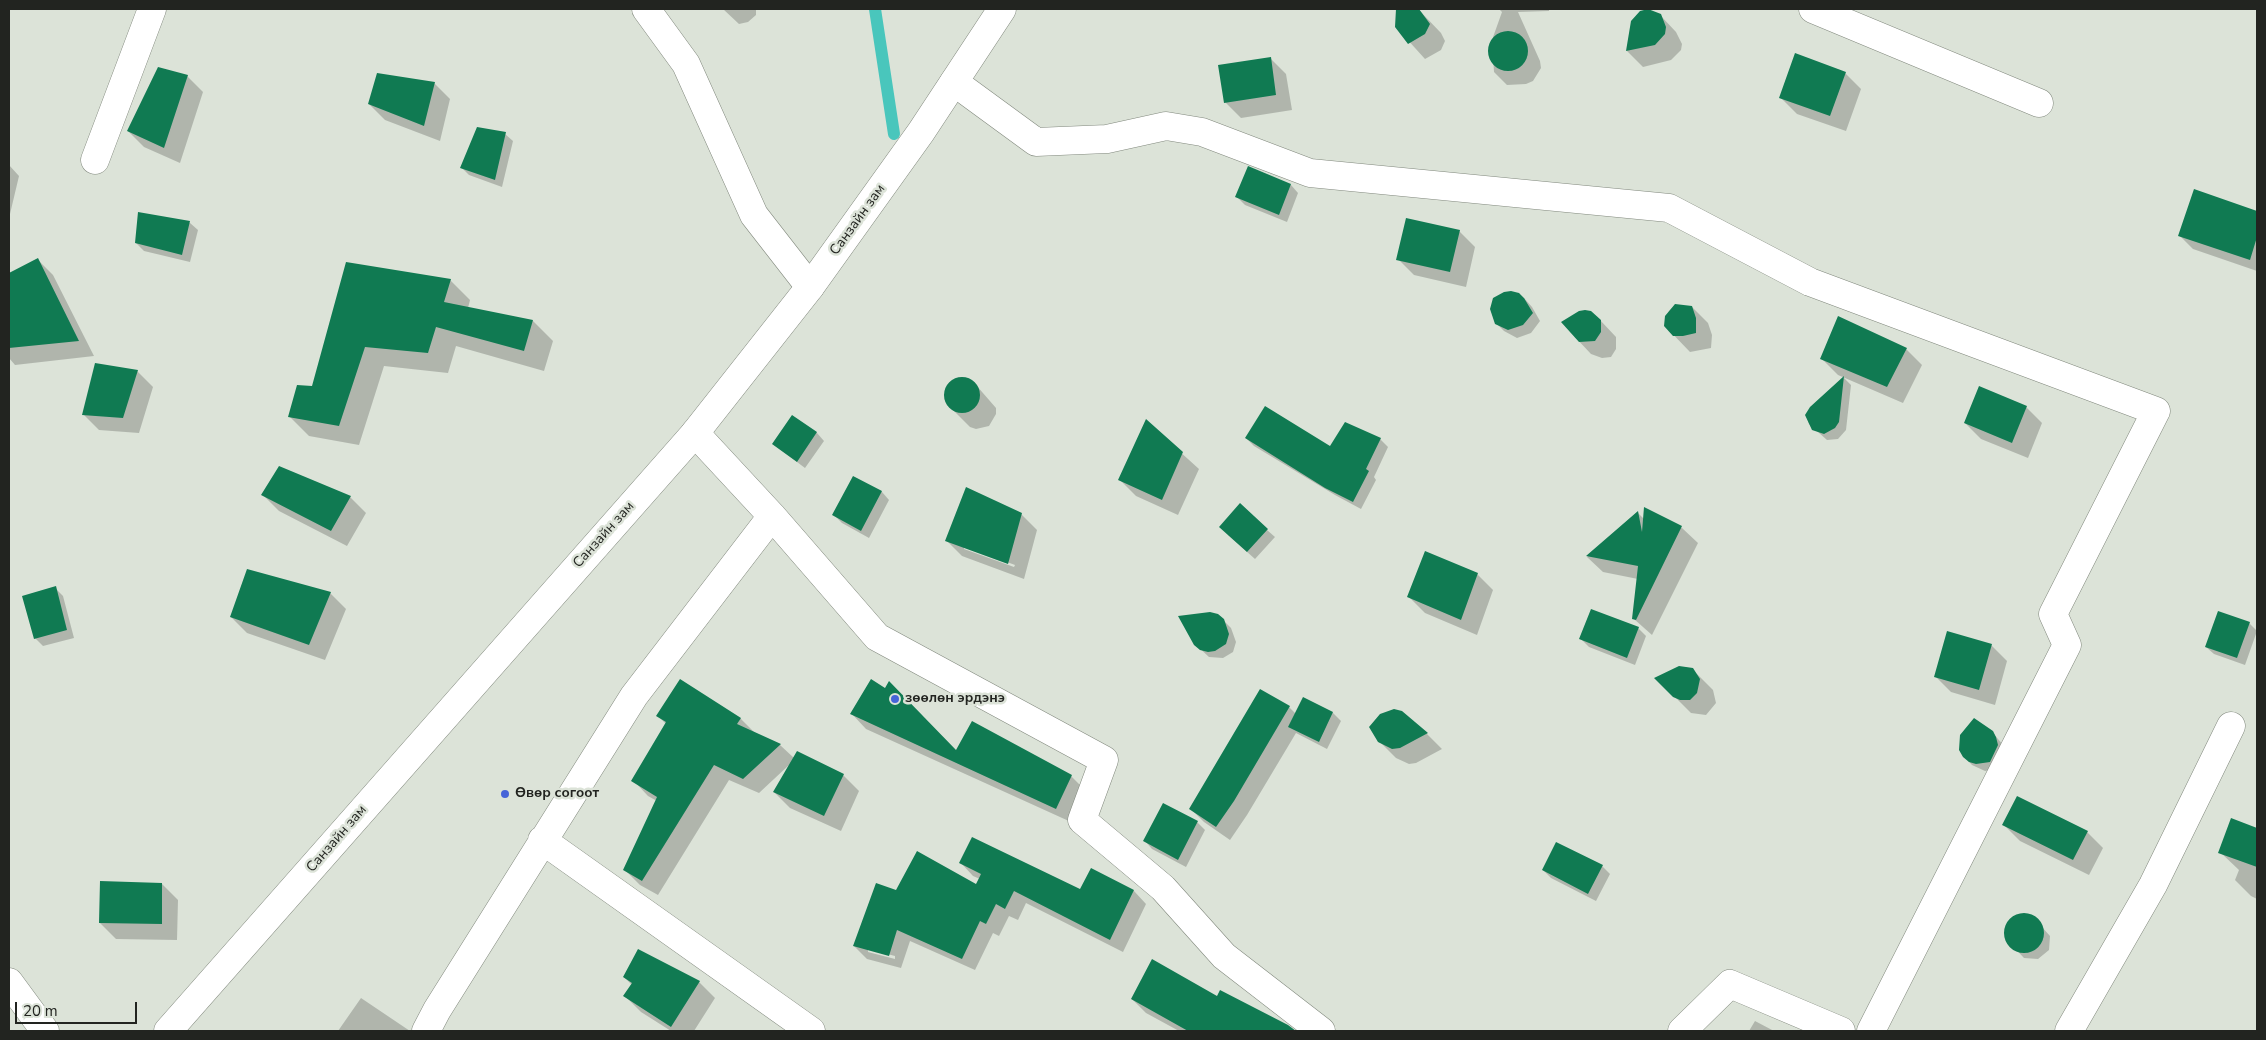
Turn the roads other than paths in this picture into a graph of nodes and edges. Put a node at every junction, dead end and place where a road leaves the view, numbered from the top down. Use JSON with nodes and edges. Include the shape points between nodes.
{"nodes":[{"id":1,"x":152,"y":9,"type":"edge"},
{"id":2,"x":646,"y":9,"type":"edge"},
{"id":3,"x":1002,"y":9,"type":"edge"},
{"id":4,"x":1813,"y":9,"type":"edge"},
{"id":5,"x":954,"y":82,"type":"junction"},
{"id":6,"x":2039,"y":103,"type":"dead end"},
{"id":7,"x":95,"y":160,"type":"dead end"},
{"id":8,"x":810,"y":287,"type":"junction"},
{"id":9,"x":695,"y":433,"type":"junction"},
{"id":10,"x":772,"y":516,"type":"junction"},
{"id":11,"x":2231,"y":726,"type":"dead end"},
{"id":12,"x":542,"y":840,"type":"junction"},
{"id":13,"x":9,"y":982,"type":"edge"},
{"id":14,"x":45,"y":1031,"type":"edge"},
{"id":15,"x":168,"y":1031,"type":"edge"},
{"id":16,"x":426,"y":1031,"type":"edge"},
{"id":17,"x":812,"y":1031,"type":"edge"},
{"id":18,"x":1321,"y":1031,"type":"edge"},
{"id":19,"x":1682,"y":1031,"type":"edge"},
{"id":20,"x":1841,"y":1031,"type":"edge"},
{"id":21,"x":1870,"y":1031,"type":"edge"},
{"id":22,"x":2070,"y":1031,"type":"edge"}],
"edges":[{"from":1,"to":7,"type":"street"},
{"from":2,"to":8,"type":"street","via":[[686,64],[754,215]]},
{"from":3,"to":5,"type":"street","name":"Санзайн зам"},
{"from":4,"to":6,"type":"street"},
{"from":5,"to":8,"type":"street","name":"Санзайн зам"},
{"from":5,"to":21,"type":"street","via":[[1036,142],[1107,139],[1166,126],[1202,132],[1310,173],[1669,208],[1810,282],[2156,411],[2053,614],[2067,645]]},
{"from":8,"to":9,"type":"street","name":"Санзайн зам"},
{"from":9,"to":10,"type":"street"},
{"from":9,"to":15,"type":"street","name":"Санзайн зам"},
{"from":10,"to":12,"type":"street","via":[[634,696]]},
{"from":10,"to":18,"type":"street","via":[[877,636],[1104,760],[1082,820],[1163,888],[1224,956]]},
{"from":11,"to":22,"type":"street","via":[[2153,885]]},
{"from":12,"to":16,"type":"street"},
{"from":12,"to":17,"type":"street"},
{"from":13,"to":14,"type":"street"},
{"from":19,"to":20,"type":"street","via":[[1730,984]]}]}
